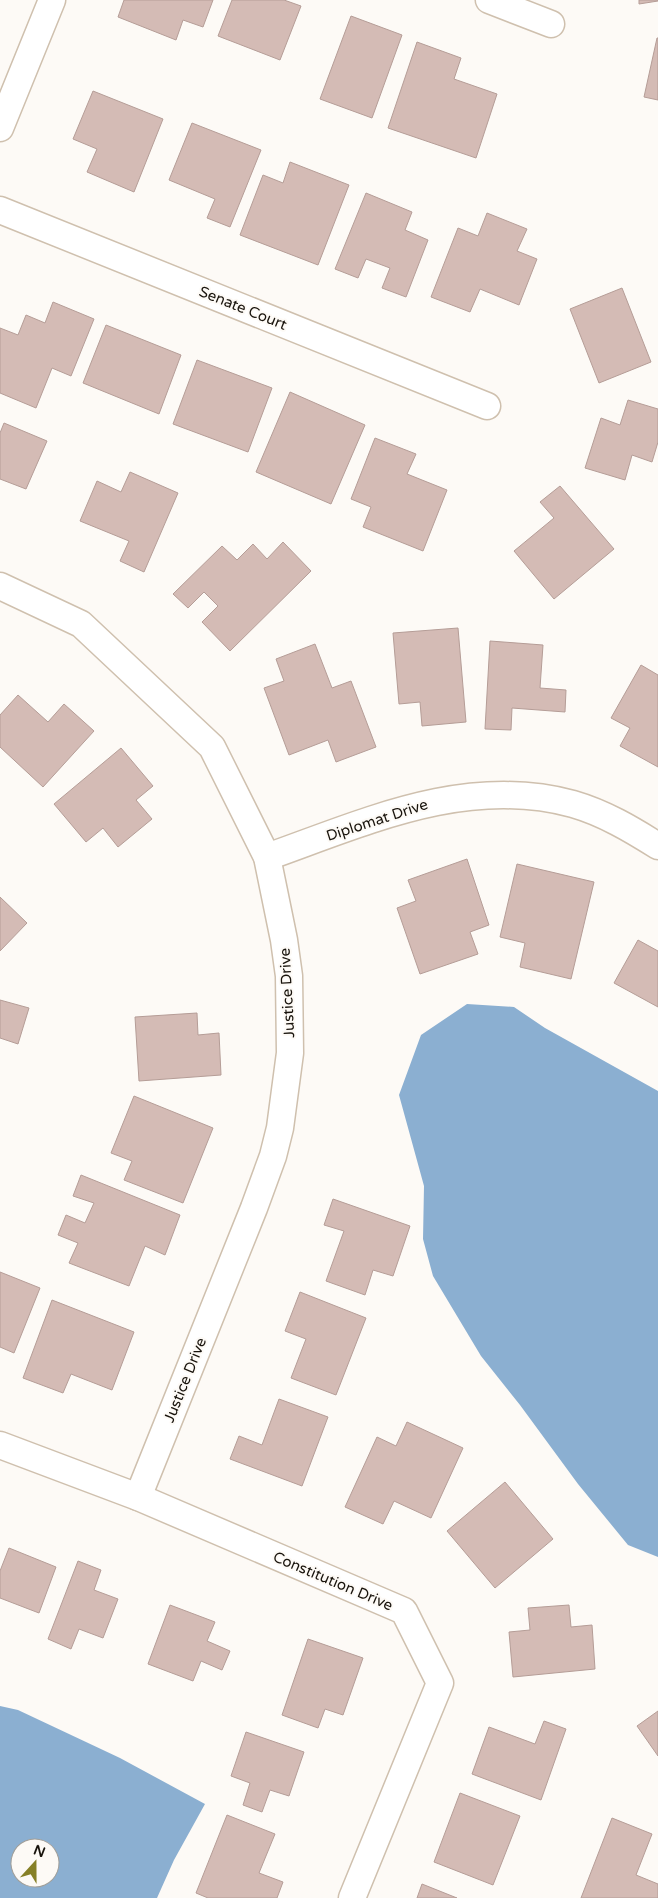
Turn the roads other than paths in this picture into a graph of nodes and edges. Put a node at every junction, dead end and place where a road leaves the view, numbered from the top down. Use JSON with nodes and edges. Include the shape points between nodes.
{"nodes":[{"id":1,"x":52,"y":0,"type":"edge"},
{"id":2,"x":489,"y":0,"type":"edge"},
{"id":3,"x":551,"y":24,"type":"dead end"},
{"id":4,"x":0,"y":128,"type":"edge"},
{"id":5,"x":0,"y":210,"type":"edge"},
{"id":6,"x":487,"y":406,"type":"dead end"},
{"id":7,"x":0,"y":586,"type":"edge"},
{"id":8,"x":658,"y":846,"type":"edge"},
{"id":9,"x":268,"y":857,"type":"junction"},
{"id":10,"x":0,"y":1445,"type":"edge"},
{"id":11,"x":138,"y":1497,"type":"junction"},
{"id":12,"x":352,"y":1898,"type":"edge"}],
"edges":[{"from":1,"to":4,"type":"street"},
{"from":2,"to":3,"type":"street"},
{"from":5,"to":6,"type":"street","name":"Senate Court"},
{"from":7,"to":9,"type":"street","name":"Justice Drive","via":[[81,624],[212,747]]},
{"from":8,"to":9,"type":"street","name":"Diplomat Drive","via":[[615,821],[573,804],[526,796],[476,795],[405,808]]},
{"from":9,"to":11,"type":"street","name":"Justice Drive","via":[[289,976],[290,1053],[280,1128],[254,1208]]},
{"from":10,"to":11,"type":"street","name":"Constitution Drive"},
{"from":11,"to":12,"type":"street","name":"Constitution Drive","via":[[404,1611],[440,1683]]}]}
